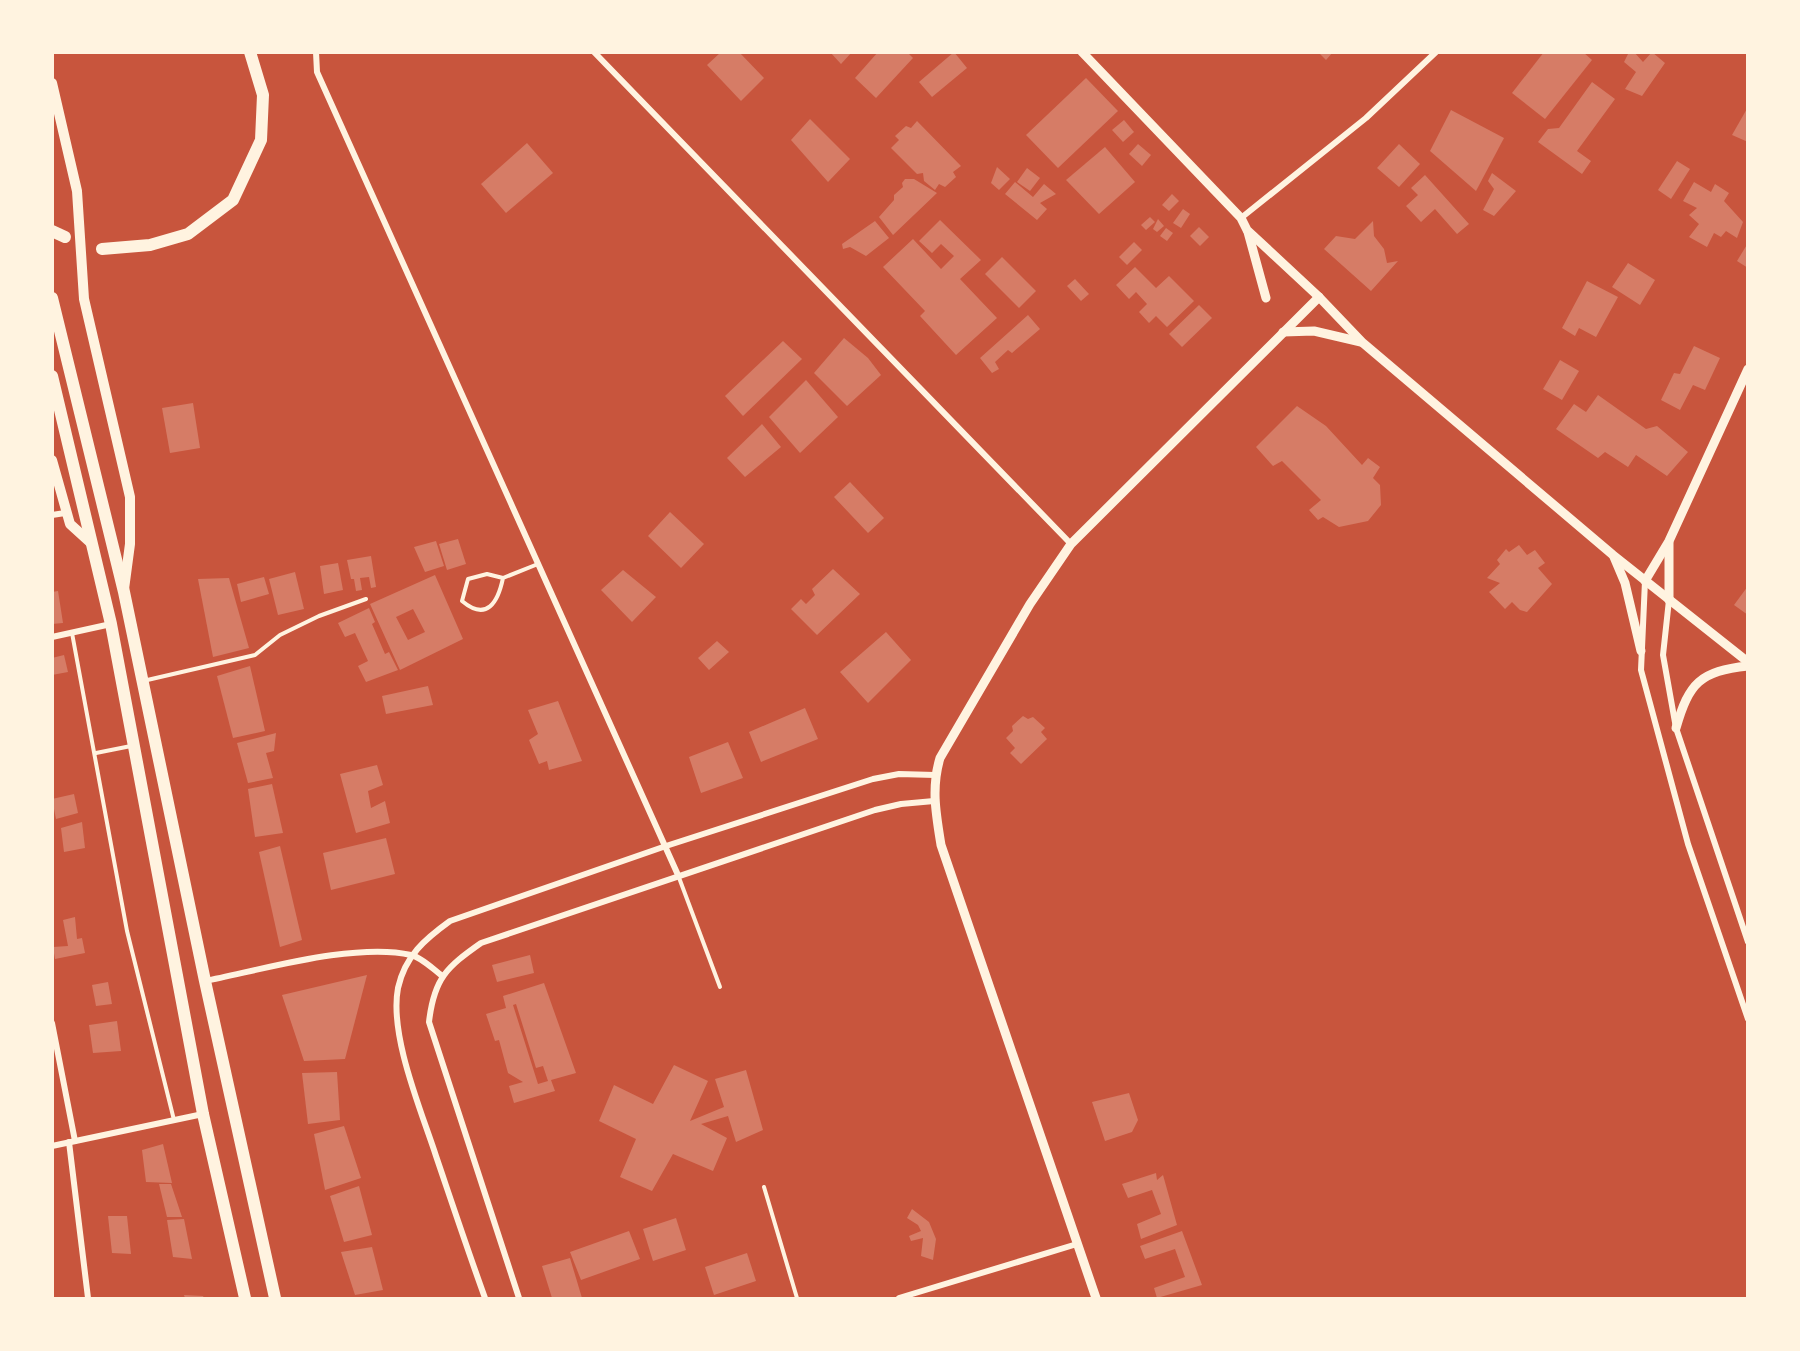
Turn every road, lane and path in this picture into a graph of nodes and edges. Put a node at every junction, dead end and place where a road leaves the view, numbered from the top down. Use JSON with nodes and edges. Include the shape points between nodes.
{"nodes":[{"id":1,"x":250,"y":52,"type":"edge"},
{"id":2,"x":316,"y":52,"type":"edge"},
{"id":3,"x":594,"y":52,"type":"edge"},
{"id":4,"x":1082,"y":52,"type":"edge"},
{"id":5,"x":1436,"y":52,"type":"edge"},
{"id":6,"x":52,"y":83,"type":"edge"},
{"id":7,"x":1241,"y":218,"type":"junction"},
{"id":8,"x":1247,"y":230,"type":"junction"},
{"id":9,"x":52,"y":231,"type":"edge"},
{"id":10,"x":64,"y":237,"type":"dead end"},
{"id":11,"x":102,"y":249,"type":"dead end"},
{"id":12,"x":1319,"y":297,"type":"junction"},
{"id":13,"x":52,"y":298,"type":"edge"},
{"id":14,"x":1266,"y":298,"type":"dead end"},
{"id":15,"x":1283,"y":332,"type":"junction"},
{"id":16,"x":1363,"y":343,"type":"junction"},
{"id":17,"x":1748,"y":369,"type":"edge"},
{"id":18,"x":52,"y":376,"type":"edge"},
{"id":19,"x":52,"y":460,"type":"edge"},
{"id":20,"x":65,"y":513,"type":"junction"},
{"id":21,"x":52,"y":514,"type":"edge"},
{"id":22,"x":1669,"y":541,"type":"junction"},
{"id":23,"x":92,"y":544,"type":"junction"},
{"id":24,"x":1071,"y":544,"type":"junction"},
{"id":25,"x":1613,"y":555,"type":"junction"},
{"id":26,"x":539,"y":563,"type":"junction"},
{"id":27,"x":503,"y":578,"type":"junction"},
{"id":28,"x":1645,"y":580,"type":"junction"},
{"id":29,"x":124,"y":592,"type":"junction"},
{"id":30,"x":366,"y":599,"type":"dead end"},
{"id":31,"x":1669,"y":600,"type":"junction"},
{"id":32,"x":111,"y":624,"type":"junction"},
{"id":33,"x":72,"y":633,"type":"junction"},
{"id":34,"x":52,"y":637,"type":"edge"},
{"id":35,"x":1641,"y":651,"type":"junction"},
{"id":36,"x":1748,"y":664,"type":"edge"},
{"id":37,"x":142,"y":681,"type":"junction"},
{"id":38,"x":1676,"y":728,"type":"junction"},
{"id":39,"x":134,"y":746,"type":"junction"},
{"id":40,"x":96,"y":753,"type":"junction"},
{"id":41,"x":935,"y":775,"type":"junction"},
{"id":42,"x":934,"y":801,"type":"junction"},
{"id":43,"x":666,"y":846,"type":"junction"},
{"id":44,"x":678,"y":875,"type":"junction"},
{"id":45,"x":1748,"y":942,"type":"edge"},
{"id":46,"x":413,"y":955,"type":"junction"},
{"id":47,"x":441,"y":975,"type":"junction"},
{"id":48,"x":205,"y":981,"type":"junction"},
{"id":49,"x":720,"y":987,"type":"dead end"},
{"id":50,"x":1748,"y":1019,"type":"edge"},
{"id":51,"x":52,"y":1023,"type":"edge"},
{"id":52,"x":203,"y":1114,"type":"junction"},
{"id":53,"x":174,"y":1120,"type":"junction"},
{"id":54,"x":72,"y":1141,"type":"junction"},
{"id":55,"x":52,"y":1146,"type":"edge"},
{"id":56,"x":764,"y":1187,"type":"dead end"},
{"id":57,"x":1077,"y":1244,"type":"junction"},
{"id":58,"x":88,"y":1299,"type":"edge"},
{"id":59,"x":245,"y":1299,"type":"edge"},
{"id":60,"x":275,"y":1299,"type":"edge"},
{"id":61,"x":484,"y":1299,"type":"edge"},
{"id":62,"x":519,"y":1299,"type":"edge"},
{"id":63,"x":796,"y":1299,"type":"edge"},
{"id":64,"x":899,"y":1299,"type":"edge"},
{"id":65,"x":1096,"y":1299,"type":"edge"}],
"edges":[{"from":1,"to":11,"type":"highway","via":[[263,94],[261,140],[232,200],[188,234],[150,245]]},
{"from":2,"to":26,"type":"street","via":[[317,72]]},
{"from":3,"to":24,"type":"street"},
{"from":4,"to":7,"type":"street"},
{"from":5,"to":7,"type":"street","via":[[1366,118]]},
{"from":6,"to":29,"type":"main road","via":[[77,191],[84,299],[130,497]]},
{"from":7,"to":8,"type":"street"},
{"from":8,"to":12,"type":"street"},
{"from":8,"to":14,"type":"street"},
{"from":9,"to":10,"type":"highway"},
{"from":12,"to":15,"type":"street"},
{"from":12,"to":16,"type":"street"},
{"from":13,"to":29,"type":"highway"},
{"from":15,"to":16,"type":"street","via":[[1314,331]]},
{"from":15,"to":24,"type":"street"},
{"from":16,"to":25,"type":"street"},
{"from":17,"to":22,"type":"street"},
{"from":18,"to":23,"type":"highway"},
{"from":19,"to":20,"type":"main road"},
{"from":20,"to":21,"type":"street"},
{"from":20,"to":23,"type":"main road","via":[[77,534]]},
{"from":22,"to":28,"type":"street"},
{"from":22,"to":31,"type":"street"},
{"from":23,"to":32,"type":"highway"},
{"from":24,"to":41,"type":"street","via":[[1030,604],[940,758]]},
{"from":25,"to":28,"type":"street"},
{"from":25,"to":35,"type":"street","via":[[1625,583]]},
{"from":26,"to":27,"type":"lane"},
{"from":26,"to":43,"type":"street"},
{"from":27,"to":27,"type":"lane","via":[[487,574],[468,579],[462,601],[482,610],[493,606]]},
{"from":28,"to":31,"type":"street"},
{"from":28,"to":35,"type":"street"},
{"from":29,"to":37,"type":"highway"},
{"from":30,"to":37,"type":"lane","via":[[280,635],[255,655]]},
{"from":31,"to":36,"type":"street"},
{"from":31,"to":38,"type":"street","via":[[1663,655]]},
{"from":32,"to":33,"type":"street"},
{"from":32,"to":39,"type":"highway"},
{"from":33,"to":34,"type":"street"},
{"from":33,"to":40,"type":"lane"},
{"from":35,"to":50,"type":"street","via":[[1641,669],[1688,844]]},
{"from":36,"to":38,"type":"street","via":[[1705,675],[1692,687]]},
{"from":37,"to":48,"type":"highway"},
{"from":38,"to":45,"type":"street"},
{"from":39,"to":40,"type":"lane"},
{"from":39,"to":52,"type":"highway"},
{"from":40,"to":53,"type":"lane","via":[[127,931]]},
{"from":41,"to":42,"type":"street"},
{"from":41,"to":43,"type":"street","via":[[899,774],[873,779]]},
{"from":42,"to":44,"type":"street","via":[[875,810]]},
{"from":42,"to":57,"type":"street","via":[[941,845]]},
{"from":43,"to":44,"type":"street"},
{"from":43,"to":46,"type":"street","via":[[450,921],[421,942]]},
{"from":44,"to":47,"type":"street","via":[[482,943]]},
{"from":44,"to":49,"type":"lane"},
{"from":46,"to":47,"type":"street"},
{"from":46,"to":48,"type":"street","via":[[366,952],[324,956]]},
{"from":46,"to":61,"type":"street","via":[[398,988],[398,1024],[408,1074]]},
{"from":47,"to":62,"type":"street","via":[[429,1022]]},
{"from":48,"to":60,"type":"highway"},
{"from":51,"to":54,"type":"street"},
{"from":52,"to":53,"type":"street"},
{"from":52,"to":59,"type":"highway"},
{"from":53,"to":54,"type":"street"},
{"from":54,"to":55,"type":"street"},
{"from":54,"to":58,"type":"street"},
{"from":56,"to":63,"type":"lane"},
{"from":57,"to":64,"type":"street"},
{"from":57,"to":65,"type":"street"}]}
